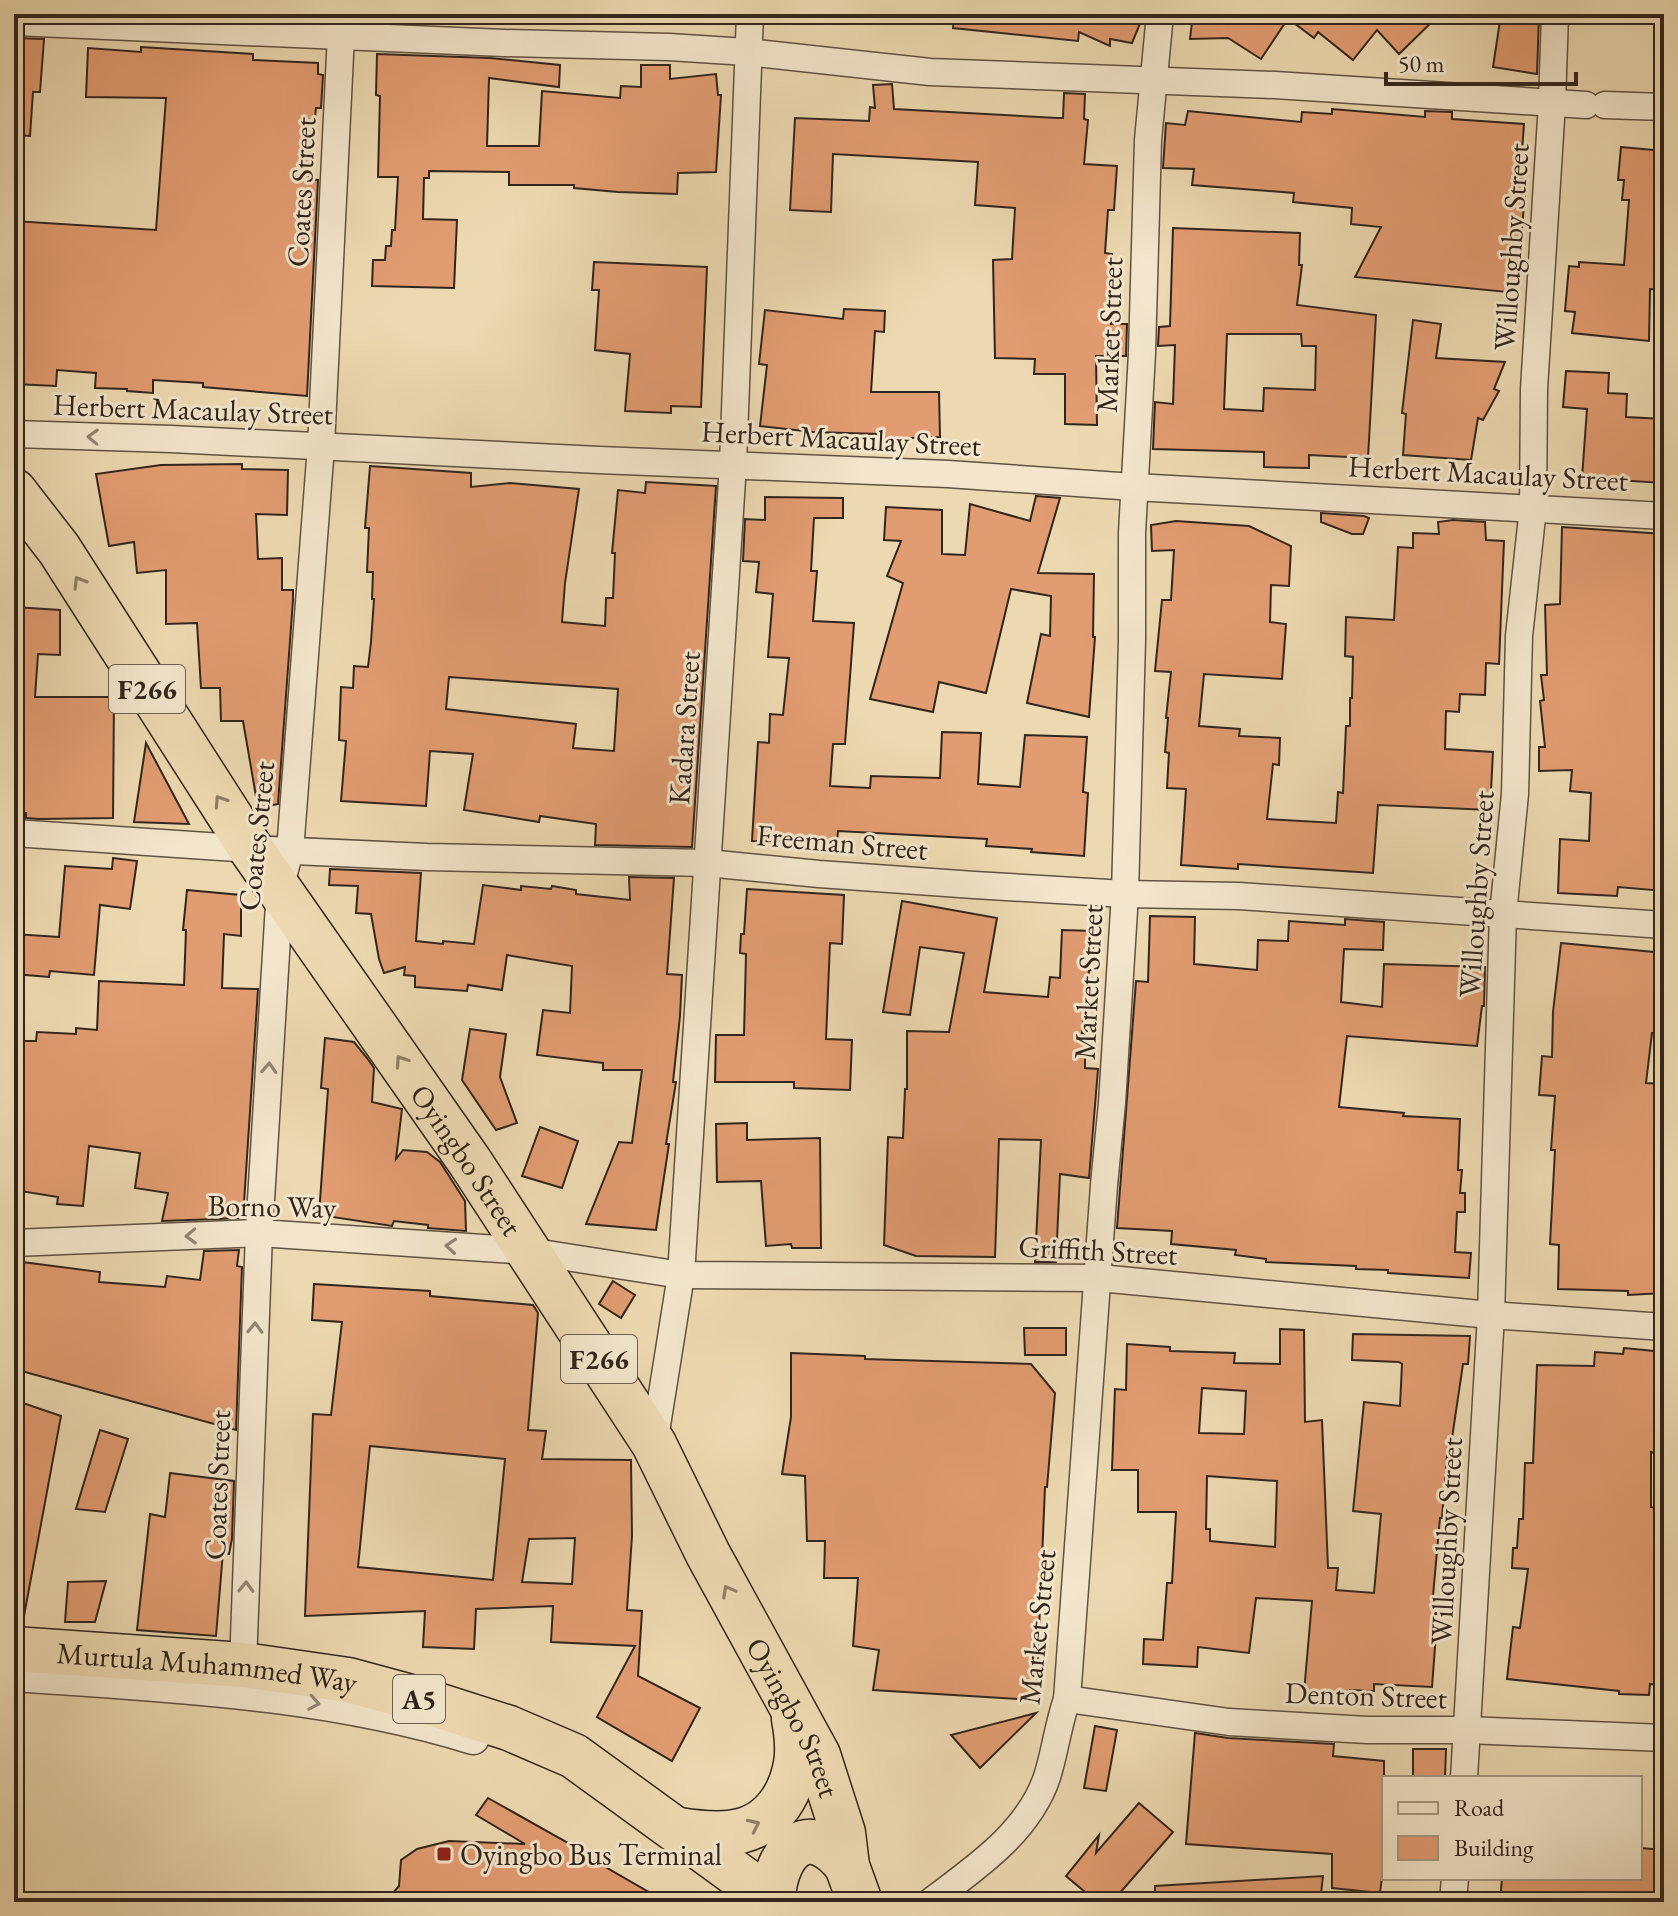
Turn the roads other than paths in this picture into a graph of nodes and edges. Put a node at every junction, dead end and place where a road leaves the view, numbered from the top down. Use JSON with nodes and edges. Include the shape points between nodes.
{"nodes":[{"id":1,"x":750,"y":14,"type":"edge"},
{"id":2,"x":1160,"y":14,"type":"edge"},
{"id":3,"x":1555,"y":14,"type":"edge"},
{"id":4,"x":14,"y":22,"type":"edge"},
{"id":5,"x":341,"y":24,"type":"edge"},
{"id":6,"x":747,"y":52,"type":"junction"},
{"id":7,"x":1154,"y":79,"type":"junction"},
{"id":8,"x":1552,"y":103,"type":"junction"},
{"id":9,"x":1664,"y":107,"type":"edge"},
{"id":10,"x":14,"y":434,"type":"edge"},
{"id":11,"x":321,"y":446,"type":"junction"},
{"id":12,"x":733,"y":464,"type":"junction"},
{"id":13,"x":1134,"y":487,"type":"junction"},
{"id":14,"x":14,"y":491,"type":"edge"},
{"id":15,"x":1533,"y":508,"type":"junction"},
{"id":16,"x":1664,"y":516,"type":"edge"},
{"id":17,"x":14,"y":833,"type":"edge"},
{"id":18,"x":274,"y":863,"type":"junction"},
{"id":19,"x":707,"y":863,"type":"junction"},
{"id":20,"x":1125,"y":894,"type":"junction"},
{"id":21,"x":1503,"y":914,"type":"junction"},
{"id":22,"x":1664,"y":925,"type":"edge"},
{"id":23,"x":259,"y":1233,"type":"junction"},
{"id":24,"x":14,"y":1243,"type":"edge"},
{"id":25,"x":528,"y":1251,"type":"junction"},
{"id":26,"x":681,"y":1275,"type":"junction"},
{"id":27,"x":1099,"y":1278,"type":"junction"},
{"id":28,"x":1491,"y":1315,"type":"junction"},
{"id":29,"x":1664,"y":1327,"type":"edge"},
{"id":30,"x":654,"y":1444,"type":"junction"},
{"id":31,"x":14,"y":1649,"type":"edge"},
{"id":32,"x":243,"y":1665,"type":"junction"},
{"id":33,"x":14,"y":1675,"type":"edge"},
{"id":34,"x":1067,"y":1699,"type":"junction"},
{"id":35,"x":791,"y":1703,"type":"junction"},
{"id":36,"x":1467,"y":1730,"type":"junction"},
{"id":37,"x":1664,"y":1738,"type":"edge"},
{"id":38,"x":1464,"y":1776,"type":"edge"},
{"id":39,"x":679,"y":1830,"type":"junction"},
{"id":40,"x":1455,"y":1880,"type":"edge"},
{"id":41,"x":854,"y":1884,"type":"edge"},
{"id":42,"x":774,"y":1900,"type":"edge"},
{"id":43,"x":930,"y":1902,"type":"edge"},
{"id":44,"x":1453,"y":1902,"type":"edge"}],
"edges":[{"from":1,"to":6,"type":"street","name":"Kadara Street"},
{"from":2,"to":7,"type":"street","name":"Market Street"},
{"from":3,"to":8,"type":"street","name":"Willoughby Street"},
{"from":4,"to":5,"type":"street"},
{"from":5,"to":6,"type":"street"},
{"from":5,"to":11,"type":"street","name":"Coates Street"},
{"from":6,"to":7,"type":"street","via":[[930,72]]},
{"from":6,"to":12,"type":"street","name":"Kadara Street"},
{"from":7,"to":8,"type":"street"},
{"from":7,"to":13,"type":"street","name":"Market Street"},
{"from":8,"to":9,"type":"street"},
{"from":8,"to":15,"type":"street","name":"Willoughby Street","via":[[1534,389]]},
{"from":11,"to":10,"type":"street","name":"Herbert Macaulay Street","one_way":true},
{"from":11,"to":12,"type":"street","name":"Herbert Macaulay Street"},
{"from":11,"to":18,"type":"street","name":"Coates Street"},
{"from":12,"to":13,"type":"street","name":"Herbert Macaulay Street"},
{"from":12,"to":19,"type":"street","name":"Kadara Street"},
{"from":13,"to":15,"type":"street","name":"Herbert Macaulay Street"},
{"from":13,"to":20,"type":"street","name":"Market Street"},
{"from":18,"to":14,"type":"highway","name":"Oyingbo Street","number":"F266","one_way":true},
{"from":15,"to":16,"type":"street","name":"Herbert Macaulay Street"},
{"from":15,"to":21,"type":"street","name":"Willoughby Street","via":[[1519,636],[1515,794]]},
{"from":17,"to":18,"type":"street","name":"Freeman Street"},
{"from":18,"to":19,"type":"street","name":"Freeman Street","via":[[427,857]]},
{"from":23,"to":18,"type":"street","name":"Coates Street","one_way":true},
{"from":25,"to":18,"type":"highway","name":"Oyingbo Street","number":"F266","one_way":true},
{"from":19,"to":20,"type":"street","name":"Freeman Street"},
{"from":19,"to":26,"type":"street","name":"Kadara Street"},
{"from":20,"to":21,"type":"street","name":"Freeman Street","via":[[1239,896]]},
{"from":20,"to":27,"type":"street","name":"Market Street"},
{"from":21,"to":22,"type":"street","name":"Freeman Street"},
{"from":21,"to":28,"type":"street","name":"Willoughby Street"},
{"from":23,"to":24,"type":"street","name":"Borno Way","one_way":true},
{"from":25,"to":23,"type":"street","name":"Borno Way","one_way":true},
{"from":32,"to":23,"type":"street","name":"Coates Street","one_way":true},
{"from":25,"to":26,"type":"street","name":"Griffith Street"},
{"from":25,"to":30,"type":"highway","name":"Oyingbo Street","number":"F266"},
{"from":26,"to":27,"type":"street","name":"Griffith Street"},
{"from":26,"to":30,"type":"street","name":"Kadara Street"},
{"from":27,"to":28,"type":"street","name":"Griffith Street"},
{"from":27,"to":34,"type":"street","name":"Market Street"},
{"from":28,"to":29,"type":"street","name":"Griffith Street"},
{"from":28,"to":36,"type":"street","name":"Willoughby Street"},
{"from":35,"to":30,"type":"highway","name":"Oyingbo Street","number":"F266","one_way":true},
{"from":31,"to":32,"type":"highway","name":"Murtula Muhammed Way","number":"A5"},
{"from":32,"to":39,"type":"highway","name":"Murtula Muhammed Way","number":"A5","via":[[348,1680],[509,1728],[574,1756]]},
{"from":33,"to":39,"type":"street","one_way":true,"via":[[252,1692],[394,1717],[541,1762]]},
{"from":34,"to":36,"type":"street","name":"Denton Street","via":[[1229,1722]]},
{"from":34,"to":43,"type":"street","name":"Market Street","via":[[1046,1778],[1028,1816],[996,1851]]},
{"from":39,"to":35,"type":"highway","number":"F266","one_way":true,"via":[[735,1832],[776,1812],[797,1770]]},
{"from":35,"to":41,"type":"highway","name":"Oyingbo Street","number":"F266","via":[[818,1755]]},
{"from":36,"to":37,"type":"street","name":"Denton Street"},
{"from":36,"to":38,"type":"street","name":"Willoughby Street"},
{"from":39,"to":42,"type":"highway","name":"Murtula Muhammed Way","number":"A5"},
{"from":40,"to":44,"type":"street"},
{"from":41,"to":42,"type":"highway","via":[[838,1854],[799,1842],[783,1858]]}]}
